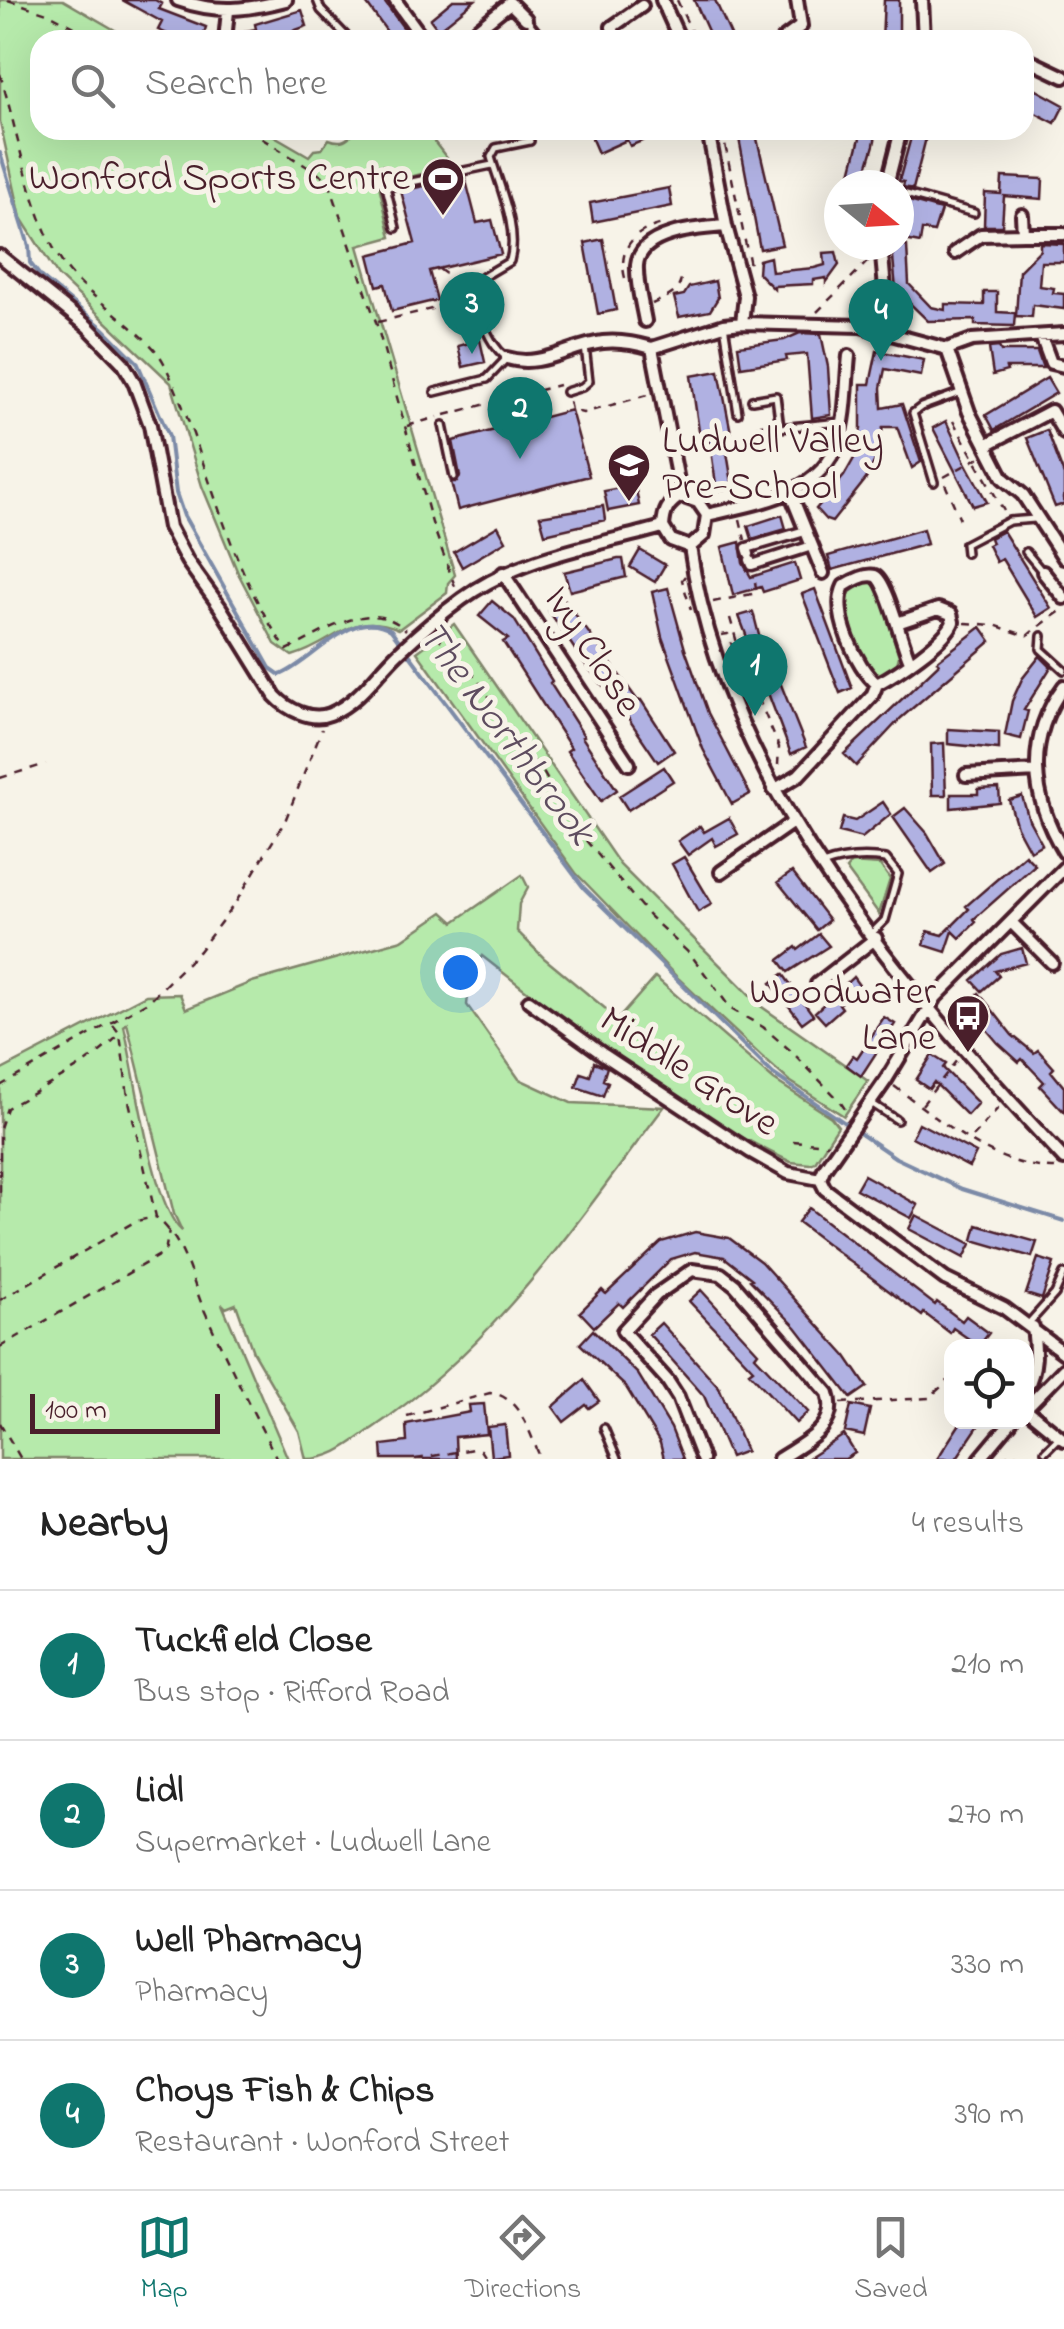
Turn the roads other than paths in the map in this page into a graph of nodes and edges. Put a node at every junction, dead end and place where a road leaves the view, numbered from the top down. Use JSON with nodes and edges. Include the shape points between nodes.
{"nodes":[{"id":1,"x":178,"y":0,"type":"edge"},
{"id":2,"x":286,"y":0,"type":"edge"},
{"id":3,"x":317,"y":0,"type":"edge"},
{"id":4,"x":395,"y":0,"type":"edge"},
{"id":5,"x":662,"y":0,"type":"edge"},
{"id":6,"x":797,"y":0,"type":"edge"},
{"id":7,"x":922,"y":0,"type":"edge"},
{"id":8,"x":642,"y":6,"type":"dead end"},
{"id":9,"x":228,"y":11,"type":"junction"},
{"id":10,"x":526,"y":19,"type":"joint"},
{"id":11,"x":225,"y":30,"type":"edge"},
{"id":12,"x":341,"y":30,"type":"edge"},
{"id":13,"x":417,"y":30,"type":"edge"},
{"id":14,"x":476,"y":30,"type":"edge"},
{"id":15,"x":535,"y":30,"type":"edge"},
{"id":16,"x":613,"y":30,"type":"edge"},
{"id":17,"x":676,"y":30,"type":"edge"},
{"id":18,"x":796,"y":30,"type":"edge"},
{"id":19,"x":924,"y":30,"type":"edge"},
{"id":20,"x":1034,"y":63,"type":"edge"},
{"id":21,"x":1064,"y":77,"type":"edge"},
{"id":22,"x":710,"y":140,"type":"edge"},
{"id":23,"x":898,"y":140,"type":"edge"},
{"id":24,"x":530,"y":142,"type":"dead end"},
{"id":25,"x":493,"y":165,"type":"junction"},
{"id":26,"x":382,"y":170,"type":"dead end"},
{"id":27,"x":891,"y":170,"type":"edge"},
{"id":28,"x":388,"y":187,"type":"junction"},
{"id":29,"x":914,"y":196,"type":"edge"},
{"id":30,"x":974,"y":212,"type":"dead end"},
{"id":31,"x":1022,"y":215,"type":"dead end"},
{"id":32,"x":726,"y":226,"type":"junction"},
{"id":33,"x":396,"y":228,"type":"dead end"},
{"id":34,"x":1023,"y":234,"type":"junction"},
{"id":35,"x":1064,"y":234,"type":"edge"},
{"id":36,"x":955,"y":253,"type":"dead end"},
{"id":37,"x":0,"y":256,"type":"edge"},
{"id":38,"x":882,"y":260,"type":"edge"},
{"id":39,"x":645,"y":321,"type":"dead end"},
{"id":40,"x":742,"y":323,"type":"junction"},
{"id":41,"x":724,"y":326,"type":"junction"},
{"id":42,"x":883,"y":330,"type":"junction"},
{"id":43,"x":1064,"y":334,"type":"edge"},
{"id":44,"x":1040,"y":336,"type":"junction"},
{"id":45,"x":585,"y":346,"type":"junction"},
{"id":46,"x":652,"y":348,"type":"junction"},
{"id":47,"x":948,"y":349,"type":"junction"},
{"id":48,"x":849,"y":356,"type":"dead end"},
{"id":49,"x":507,"y":358,"type":"junction"},
{"id":50,"x":1064,"y":366,"type":"edge"},
{"id":51,"x":435,"y":392,"type":"dead end"},
{"id":52,"x":566,"y":392,"type":"road end"},
{"id":53,"x":962,"y":392,"type":"junction"},
{"id":54,"x":752,"y":400,"type":"dead end"},
{"id":55,"x":738,"y":413,"type":"dead end"},
{"id":56,"x":843,"y":422,"type":"junction"},
{"id":57,"x":444,"y":425,"type":"dead end"},
{"id":58,"x":780,"y":428,"type":"junction"},
{"id":59,"x":759,"y":430,"type":"dead end"},
{"id":60,"x":1064,"y":433,"type":"edge"},
{"id":61,"x":986,"y":445,"type":"junction"},
{"id":62,"x":454,"y":477,"type":"dead end"},
{"id":63,"x":934,"y":482,"type":"road end"},
{"id":64,"x":790,"y":492,"type":"junction"},
{"id":65,"x":681,"y":496,"type":"junction"},
{"id":66,"x":707,"y":516,"type":"junction"},
{"id":67,"x":1038,"y":518,"type":"junction"},
{"id":68,"x":663,"y":528,"type":"junction"},
{"id":69,"x":805,"y":531,"type":"junction"},
{"id":70,"x":812,"y":546,"type":"junction"},
{"id":71,"x":690,"y":547,"type":"junction"},
{"id":72,"x":1026,"y":552,"type":"dead end"},
{"id":73,"x":966,"y":553,"type":"dead end"},
{"id":74,"x":1064,"y":558,"type":"edge"},
{"id":75,"x":823,"y":572,"type":"dead end"},
{"id":76,"x":1044,"y":572,"type":"joint"},
{"id":77,"x":502,"y":573,"type":"junction"},
{"id":78,"x":1064,"y":598,"type":"edge"},
{"id":79,"x":897,"y":623,"type":"junction"},
{"id":80,"x":1042,"y":636,"type":"dead end"},
{"id":81,"x":910,"y":661,"type":"junction"},
{"id":82,"x":1064,"y":670,"type":"edge"},
{"id":83,"x":877,"y":684,"type":"junction"},
{"id":84,"x":1064,"y":686,"type":"edge"},
{"id":85,"x":629,"y":764,"type":"dead end"},
{"id":86,"x":1037,"y":771,"type":"junction"},
{"id":87,"x":966,"y":774,"type":"dead end"},
{"id":88,"x":774,"y":790,"type":"junction"},
{"id":89,"x":793,"y":822,"type":"junction"},
{"id":90,"x":1064,"y":852,"type":"edge"},
{"id":91,"x":822,"y":865,"type":"junction"},
{"id":92,"x":1064,"y":868,"type":"edge"},
{"id":93,"x":721,"y":872,"type":"dead end"},
{"id":94,"x":1011,"y":922,"type":"junction"},
{"id":95,"x":874,"y":935,"type":"junction"},
{"id":96,"x":1052,"y":963,"type":"dead end"},
{"id":97,"x":817,"y":984,"type":"dead end"},
{"id":98,"x":529,"y":1001,"type":"dead end"},
{"id":99,"x":929,"y":1010,"type":"junction"},
{"id":100,"x":870,"y":1102,"type":"junction"},
{"id":101,"x":897,"y":1120,"type":"dead end"},
{"id":102,"x":1064,"y":1159,"type":"edge"},
{"id":103,"x":820,"y":1179,"type":"junction"},
{"id":104,"x":1064,"y":1274,"type":"edge"},
{"id":105,"x":1030,"y":1325,"type":"junction"},
{"id":106,"x":1031,"y":1339,"type":"edge"},
{"id":107,"x":1064,"y":1353,"type":"edge"},
{"id":108,"x":1064,"y":1369,"type":"edge"},
{"id":109,"x":1034,"y":1396,"type":"edge"},
{"id":110,"x":1034,"y":1409,"type":"edge"},
{"id":111,"x":604,"y":1428,"type":"dead end"},
{"id":112,"x":1005,"y":1429,"type":"edge"},
{"id":113,"x":1061,"y":1438,"type":"edge"},
{"id":114,"x":1045,"y":1451,"type":"dead end"},
{"id":115,"x":617,"y":1459,"type":"edge"},
{"id":116,"x":702,"y":1459,"type":"edge"},
{"id":117,"x":779,"y":1459,"type":"edge"},
{"id":118,"x":980,"y":1459,"type":"edge"}],
"edges":[{"from":1,"to":9,"type":"street"},
{"from":2,"to":9,"type":"street"},
{"from":3,"to":12,"type":"lane"},
{"from":4,"to":13,"type":"street"},
{"from":5,"to":17,"type":"street"},
{"from":6,"to":18,"type":"street","via":[[801,26]]},
{"from":7,"to":19,"type":"street"},
{"from":8,"to":16,"type":"street"},
{"from":9,"to":11,"type":"street"},
{"from":10,"to":14,"type":"street","via":[[510,3]]},
{"from":10,"to":15,"type":"lane"},
{"from":20,"to":21,"type":"street"},
{"from":22,"to":32,"type":"street"},
{"from":23,"to":27,"type":"street"},
{"from":24,"to":25,"type":"lane","via":[[496,148]]},
{"from":25,"to":28,"type":"lane"},
{"from":25,"to":49,"type":"lane","via":[[512,251],[510,261],[483,277],[478,296],[491,342]]},
{"from":26,"to":28,"type":"lane"},
{"from":28,"to":33,"type":"lane"},
{"from":29,"to":30,"type":"lane"},
{"from":31,"to":34,"type":"street"},
{"from":32,"to":39,"type":"street","via":[[667,236],[646,248],[637,266]]},
{"from":32,"to":40,"type":"street","via":[[744,288]]},
{"from":34,"to":35,"type":"street"},
{"from":34,"to":36,"type":"street","via":[[981,234]]},
{"from":37,"to":77,"type":"street","via":[[122,362],[150,425],[169,528],[284,706],[324,716],[357,696],[428,626]]},
{"from":38,"to":42,"type":"street"},
{"from":40,"to":41,"type":"street"},
{"from":40,"to":42,"type":"street"},
{"from":41,"to":46,"type":"street"},
{"from":41,"to":55,"type":"lane"},
{"from":42,"to":47,"type":"street"},
{"from":43,"to":44,"type":"street"},
{"from":44,"to":47,"type":"street","via":[[972,340]]},
{"from":44,"to":50,"type":"street","via":[[1051,363]]},
{"from":45,"to":46,"type":"street","via":[[619,341]]},
{"from":45,"to":49,"type":"street","via":[[530,363]]},
{"from":45,"to":52,"type":"lane","via":[[590,381]]},
{"from":46,"to":65,"type":"street"},
{"from":47,"to":53,"type":"street"},
{"from":48,"to":56,"type":"street"},
{"from":49,"to":51,"type":"lane","via":[[487,379]]},
{"from":53,"to":61,"type":"street"},
{"from":53,"to":63,"type":"lane","via":[[913,413]]},
{"from":54,"to":58,"type":"lane","via":[[776,396]]},
{"from":56,"to":58,"type":"lane"},
{"from":56,"to":64,"type":"street","via":[[823,470]]},
{"from":57,"to":62,"type":"lane"},
{"from":58,"to":59,"type":"lane"},
{"from":60,"to":61,"type":"street","via":[[1052,411]]},
{"from":61,"to":67,"type":"street","via":[[1003,478]]},
{"from":64,"to":66,"type":"street"},
{"from":64,"to":69,"type":"street"},
{"from":65,"to":66,"type":"street","via":[[698,502]]},
{"from":65,"to":68,"type":"street","via":[[670,502]]},
{"from":66,"to":71,"type":"street","via":[[704,534]]},
{"from":67,"to":73,"type":"lane","via":[[1009,521],[965,544]]},
{"from":67,"to":74,"type":"street"},
{"from":68,"to":71,"type":"street","via":[[671,540]]},
{"from":68,"to":77,"type":"street"},
{"from":69,"to":70,"type":"street"},
{"from":69,"to":70,"type":"street","via":[[750,557]]},
{"from":70,"to":75,"type":"street"},
{"from":71,"to":88,"type":"street","via":[[728,689]]},
{"from":72,"to":76,"type":"lane"},
{"from":76,"to":78,"type":"street"},
{"from":77,"to":85,"type":"street","name":"Ivy Close"},
{"from":79,"to":81,"type":"street"},
{"from":79,"to":81,"type":"street","via":[[938,609],[951,614],[948,634]]},
{"from":79,"to":83,"type":"street","via":[[877,577],[844,586],[840,612],[864,673]]},
{"from":80,"to":82,"type":"lane","via":[[1041,649]]},
{"from":81,"to":83,"type":"street"},
{"from":83,"to":88,"type":"street","via":[[799,775]]},
{"from":84,"to":86,"type":"street","via":[[1050,707]]},
{"from":86,"to":87,"type":"street"},
{"from":86,"to":90,"type":"street","via":[[1041,807]]},
{"from":88,"to":89,"type":"street"},
{"from":89,"to":91,"type":"street"},
{"from":89,"to":93,"type":"street"},
{"from":91,"to":95,"type":"street"},
{"from":91,"to":95,"type":"lane","via":[[874,858],[898,874]]},
{"from":92,"to":94,"type":"street"},
{"from":94,"to":96,"type":"street"},
{"from":94,"to":99,"type":"street"},
{"from":95,"to":97,"type":"street"},
{"from":95,"to":99,"type":"street"},
{"from":98,"to":103,"type":"street","name":"Middle Grove","via":[[751,1152],[788,1173]]},
{"from":99,"to":100,"type":"street"},
{"from":99,"to":102,"type":"street"},
{"from":100,"to":101,"type":"lane"},
{"from":100,"to":103,"type":"street"},
{"from":103,"to":105,"type":"street","via":[[824,1189],[945,1279]]},
{"from":104,"to":105,"type":"lane"},
{"from":105,"to":106,"type":"street"},
{"from":105,"to":107,"type":"street"},
{"from":108,"to":109,"type":"street"},
{"from":110,"to":113,"type":"street"},
{"from":111,"to":115,"type":"lane"},
{"from":112,"to":118,"type":"street"},
{"from":113,"to":114,"type":"lane"},
{"from":116,"to":117,"type":"street","via":[[672,1388],[623,1332],[692,1270],[721,1274],[735,1285],[832,1404],[820,1432]]}]}
